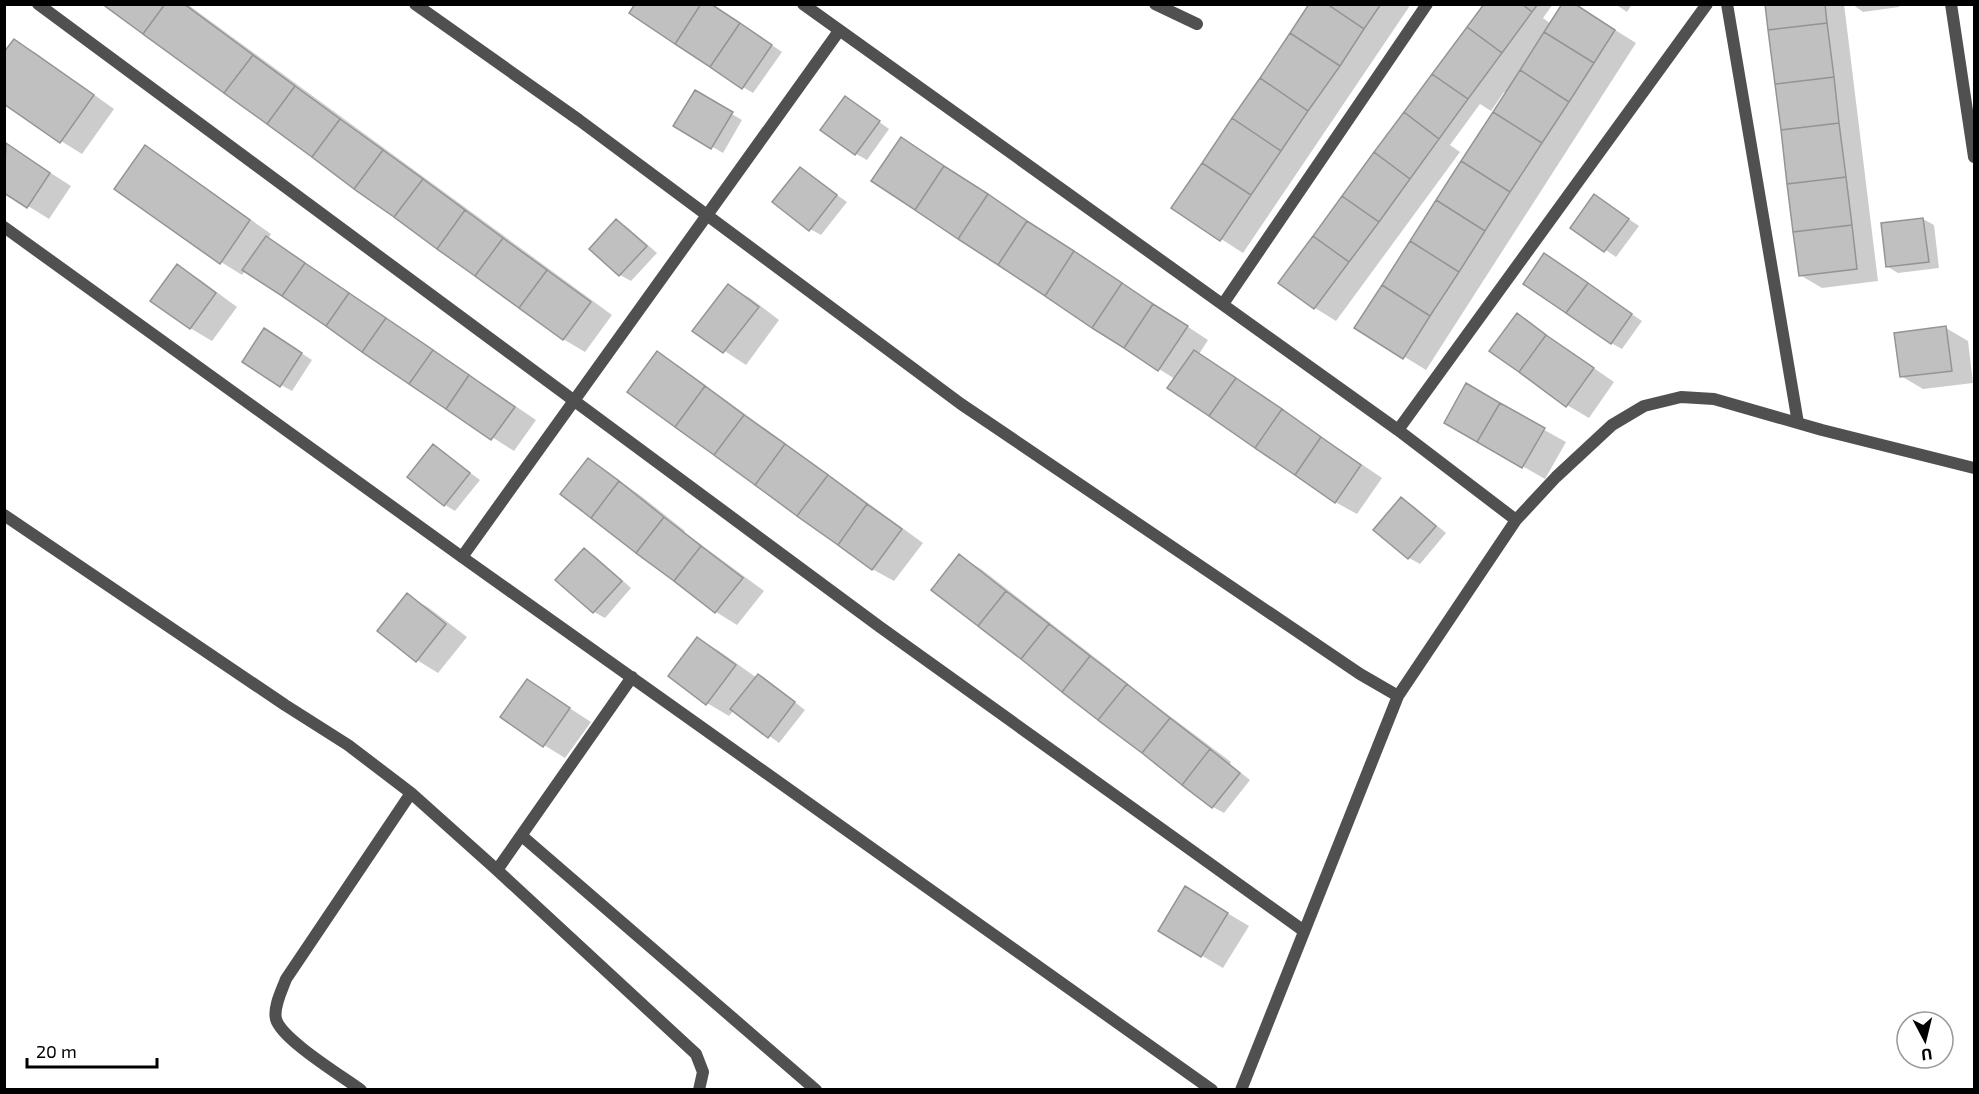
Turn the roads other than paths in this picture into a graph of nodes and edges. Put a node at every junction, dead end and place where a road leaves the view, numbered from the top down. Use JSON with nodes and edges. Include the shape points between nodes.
{"nodes":[{"id":1,"x":38,"y":4,"type":"edge"},
{"id":2,"x":415,"y":4,"type":"edge"},
{"id":3,"x":803,"y":4,"type":"edge"},
{"id":4,"x":1155,"y":4,"type":"edge"},
{"id":5,"x":1427,"y":4,"type":"edge"},
{"id":6,"x":1707,"y":4,"type":"edge"},
{"id":7,"x":1727,"y":4,"type":"edge"},
{"id":8,"x":1951,"y":4,"type":"edge"},
{"id":9,"x":1197,"y":24,"type":"dead end"},
{"id":10,"x":839,"y":31,"type":"junction"},
{"id":11,"x":1974,"y":157,"type":"edge"},
{"id":12,"x":708,"y":215,"type":"junction"},
{"id":13,"x":4,"y":226,"type":"edge"},
{"id":14,"x":1223,"y":304,"type":"junction"},
{"id":15,"x":574,"y":401,"type":"junction"},
{"id":16,"x":1797,"y":423,"type":"junction"},
{"id":17,"x":1398,"y":430,"type":"junction"},
{"id":18,"x":1974,"y":468,"type":"edge"},
{"id":19,"x":4,"y":515,"type":"edge"},
{"id":20,"x":1516,"y":520,"type":"junction"},
{"id":21,"x":462,"y":557,"type":"junction"},
{"id":22,"x":632,"y":677,"type":"junction"},
{"id":23,"x":1398,"y":696,"type":"junction"},
{"id":24,"x":411,"y":794,"type":"junction"},
{"id":25,"x":522,"y":836,"type":"junction"},
{"id":26,"x":497,"y":870,"type":"junction"},
{"id":27,"x":1304,"y":931,"type":"junction"},
{"id":28,"x":361,"y":1089,"type":"edge"},
{"id":29,"x":699,"y":1089,"type":"edge"},
{"id":30,"x":816,"y":1089,"type":"edge"},
{"id":31,"x":1212,"y":1089,"type":"edge"},
{"id":32,"x":1241,"y":1089,"type":"edge"}],
"edges":[{"from":1,"to":15,"type":"street"},
{"from":2,"to":12,"type":"street"},
{"from":3,"to":10,"type":"street"},
{"from":4,"to":9,"type":"street"},
{"from":5,"to":14,"type":"street"},
{"from":6,"to":17,"type":"street"},
{"from":7,"to":16,"type":"street"},
{"from":8,"to":11,"type":"street"},
{"from":10,"to":12,"type":"street"},
{"from":10,"to":14,"type":"street"},
{"from":12,"to":15,"type":"street"},
{"from":12,"to":23,"type":"street","via":[[1020,446]]},
{"from":13,"to":21,"type":"street"},
{"from":14,"to":17,"type":"street"},
{"from":15,"to":21,"type":"street"},
{"from":15,"to":27,"type":"street","via":[[880,627]]},
{"from":16,"to":18,"type":"street"},
{"from":16,"to":20,"type":"street","via":[[1714,399],[1682,397],[1644,406],[1612,425]]},
{"from":17,"to":20,"type":"street"},
{"from":19,"to":24,"type":"street","via":[[348,745]]},
{"from":20,"to":23,"type":"street"},
{"from":21,"to":22,"type":"street"},
{"from":22,"to":25,"type":"street"},
{"from":22,"to":31,"type":"street"},
{"from":23,"to":27,"type":"street"},
{"from":24,"to":26,"type":"street"},
{"from":24,"to":28,"type":"street","via":[[286,979],[278,1000],[275,1018],[282,1031]]},
{"from":25,"to":26,"type":"street"},
{"from":25,"to":30,"type":"street"},
{"from":26,"to":29,"type":"street","via":[[696,1054],[703,1072]]},
{"from":27,"to":32,"type":"street"}]}
